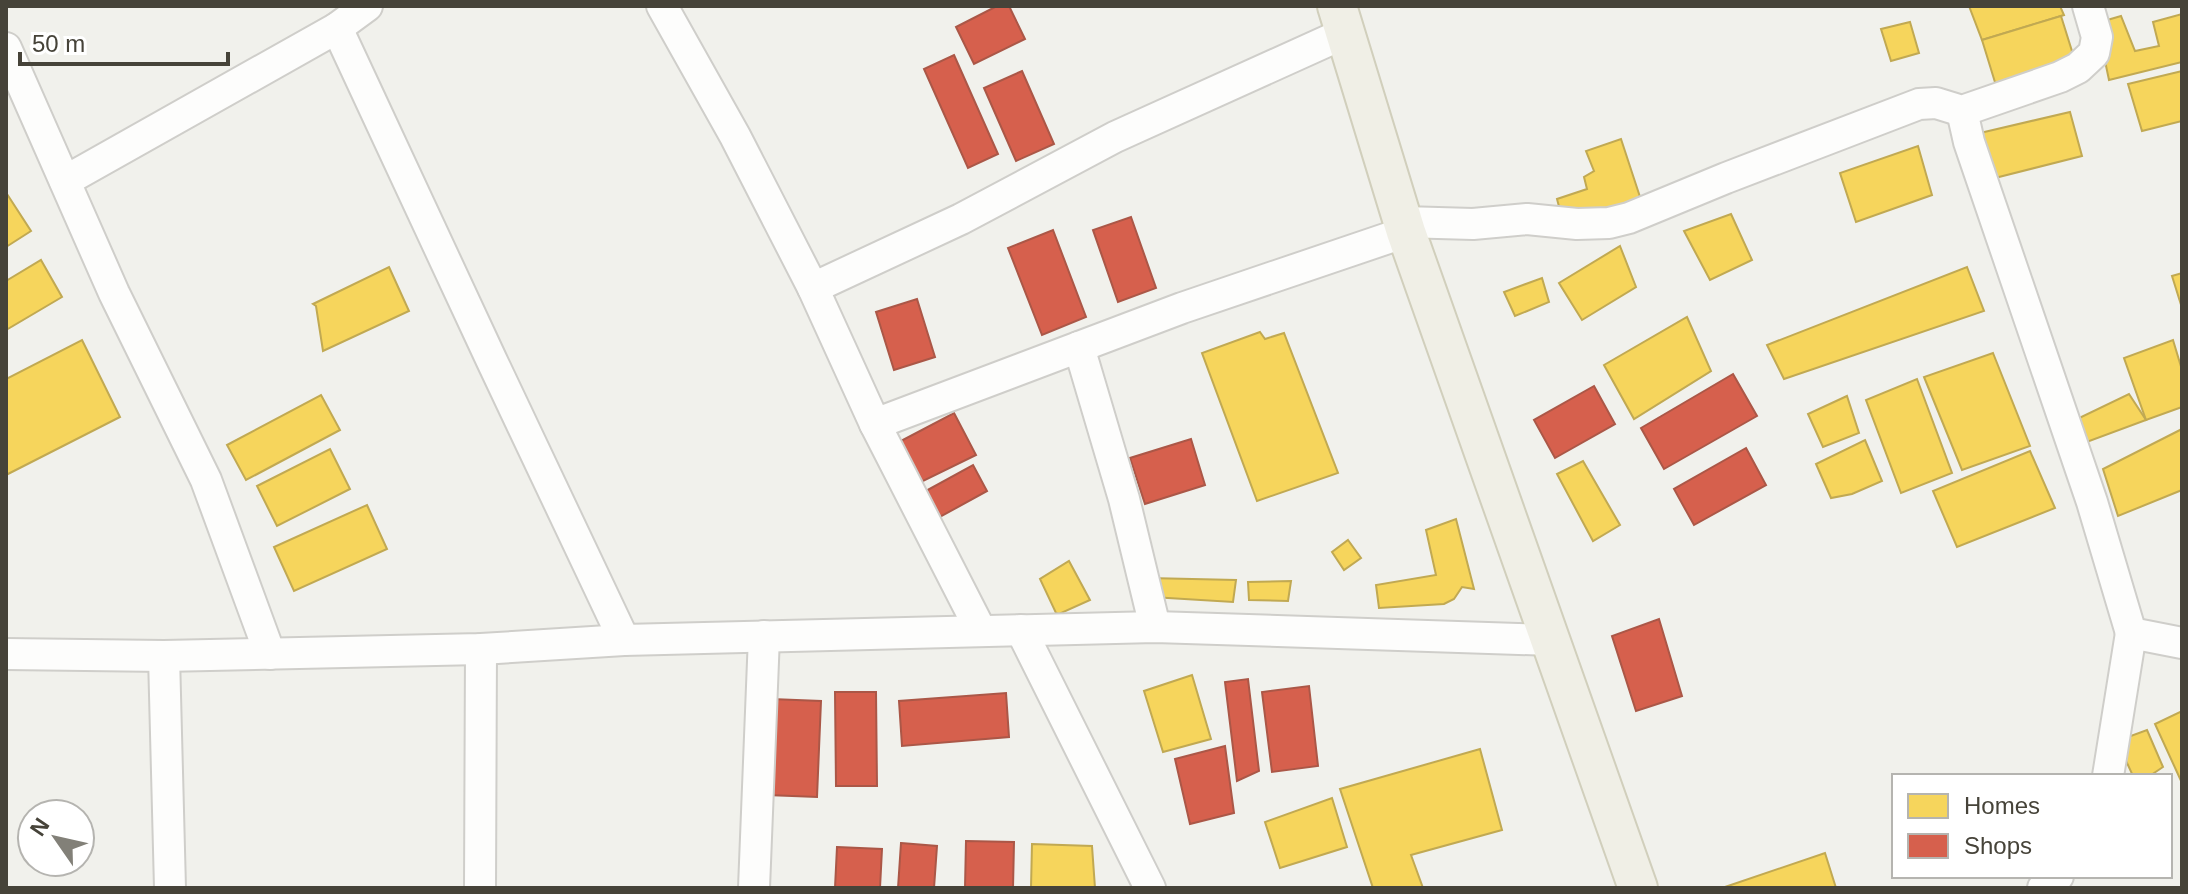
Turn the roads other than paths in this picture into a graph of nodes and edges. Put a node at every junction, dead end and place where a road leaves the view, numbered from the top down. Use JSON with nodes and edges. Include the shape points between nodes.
{"nodes":[{"id":1,"x":367,"y":6,"type":"edge"},
{"id":2,"x":662,"y":6,"type":"edge"},
{"id":3,"x":2088,"y":6,"type":"edge"},
{"id":4,"x":1341,"y":19,"type":"edge"},
{"id":5,"x":337,"y":28,"type":"junction"},
{"id":6,"x":6,"y":48,"type":"edge"},
{"id":7,"x":1962,"y":111,"type":"junction"},
{"id":8,"x":65,"y":181,"type":"junction"},
{"id":9,"x":1404,"y":227,"type":"junction"},
{"id":10,"x":813,"y":288,"type":"junction"},
{"id":11,"x":1079,"y":347,"type":"junction"},
{"id":12,"x":875,"y":424,"type":"junction"},
{"id":13,"x":1155,"y":627,"type":"junction"},
{"id":14,"x":1021,"y":630,"type":"junction"},
{"id":15,"x":981,"y":631,"type":"junction"},
{"id":16,"x":2131,"y":633,"type":"junction"},
{"id":17,"x":764,"y":636,"type":"junction"},
{"id":18,"x":624,"y":640,"type":"junction"},
{"id":19,"x":1551,"y":640,"type":"junction"},
{"id":20,"x":2182,"y":643,"type":"edge"},
{"id":21,"x":481,"y":649,"type":"junction"},
{"id":22,"x":6,"y":654,"type":"edge"},
{"id":23,"x":270,"y":654,"type":"junction"},
{"id":24,"x":164,"y":656,"type":"junction"},
{"id":25,"x":2108,"y":774,"type":"edge"},
{"id":26,"x":170,"y":888,"type":"edge"},
{"id":27,"x":480,"y":888,"type":"edge"},
{"id":28,"x":754,"y":888,"type":"edge"},
{"id":29,"x":1150,"y":888,"type":"edge"},
{"id":30,"x":1638,"y":888,"type":"edge"}],
"edges":[{"from":1,"to":5,"type":"street"},
{"from":2,"to":10,"type":"street"},
{"from":3,"to":7,"type":"street","via":[[2097,37],[2094,53],[2078,68]]},
{"from":4,"to":9,"type":"main road"},
{"from":4,"to":10,"type":"street","via":[[961,219]]},
{"from":5,"to":8,"type":"street"},
{"from":5,"to":18,"type":"street"},
{"from":6,"to":8,"type":"street"},
{"from":7,"to":9,"type":"street","via":[[1919,104],[1609,223],[1527,219]]},
{"from":7,"to":16,"type":"street"},
{"from":8,"to":23,"type":"street","via":[[206,480]]},
{"from":9,"to":11,"type":"street"},
{"from":9,"to":19,"type":"main road"},
{"from":10,"to":12,"type":"street"},
{"from":11,"to":12,"type":"street"},
{"from":11,"to":13,"type":"street"},
{"from":12,"to":15,"type":"street"},
{"from":13,"to":14,"type":"street"},
{"from":13,"to":19,"type":"street"},
{"from":14,"to":15,"type":"street"},
{"from":14,"to":29,"type":"street"},
{"from":15,"to":17,"type":"street"},
{"from":16,"to":20,"type":"street"},
{"from":16,"to":25,"type":"street"},
{"from":17,"to":18,"type":"street"},
{"from":17,"to":28,"type":"street"},
{"from":18,"to":21,"type":"street"},
{"from":19,"to":30,"type":"main road"},
{"from":21,"to":23,"type":"street"},
{"from":21,"to":27,"type":"street"},
{"from":22,"to":24,"type":"street"},
{"from":23,"to":24,"type":"street"},
{"from":24,"to":26,"type":"street"}]}
